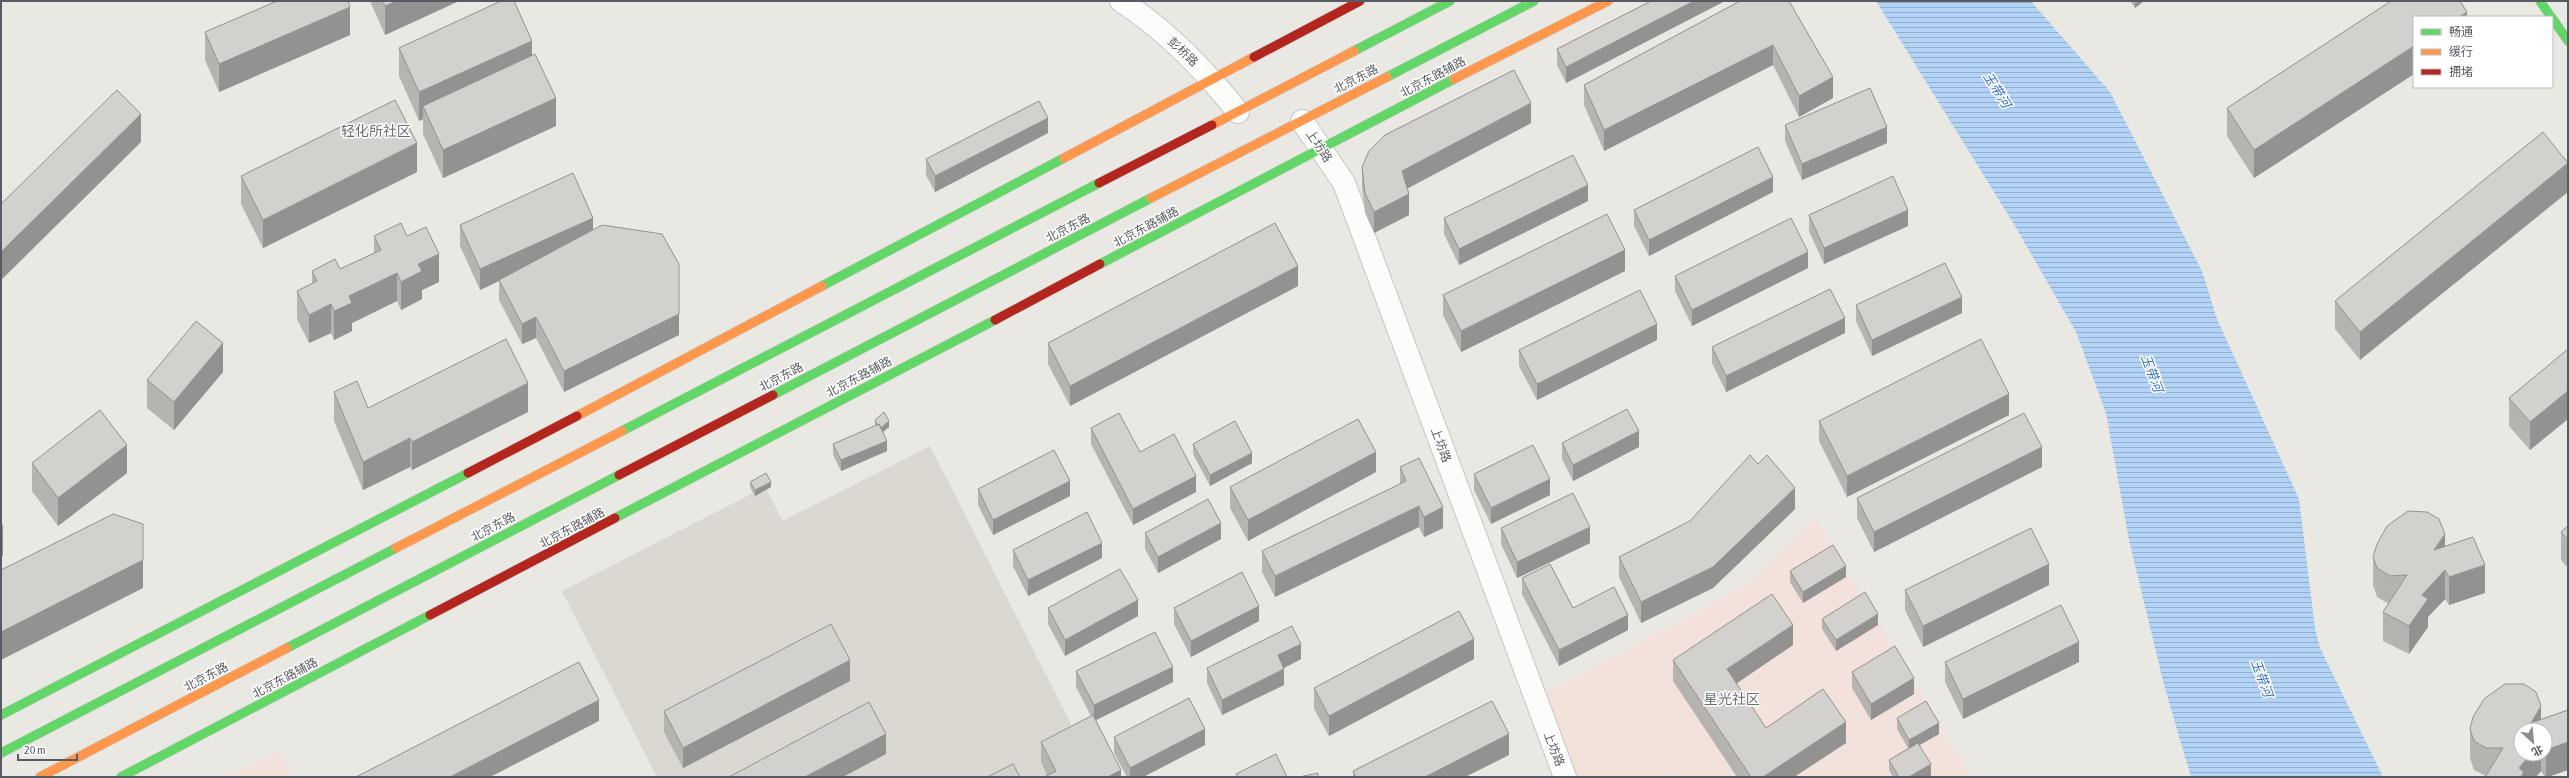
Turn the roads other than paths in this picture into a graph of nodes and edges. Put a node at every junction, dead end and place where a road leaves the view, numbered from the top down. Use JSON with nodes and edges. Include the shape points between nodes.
{"nodes":[{"id":1,"x":1121,"y":1,"type":"edge"},
{"id":2,"x":1360,"y":1,"type":"edge"},
{"id":3,"x":1450,"y":1,"type":"edge"},
{"id":4,"x":1534,"y":1,"type":"edge"},
{"id":5,"x":1608,"y":1,"type":"edge"},
{"id":6,"x":2540,"y":1,"type":"edge"},
{"id":7,"x":2551,"y":16,"type":"edge"},
{"id":8,"x":2553,"y":19,"type":"edge"},
{"id":9,"x":2568,"y":40,"type":"edge"},
{"id":10,"x":1212,"y":79,"type":"junction"},
{"id":11,"x":1238,"y":112,"type":"junction"},
{"id":12,"x":1302,"y":121,"type":"junction"},
{"id":13,"x":1321,"y":149,"type":"junction"},
{"id":14,"x":1,"y":715,"type":"edge"},
{"id":15,"x":1,"y":753,"type":"edge"},
{"id":16,"x":40,"y":777,"type":"edge"},
{"id":17,"x":121,"y":777,"type":"edge"},
{"id":18,"x":1565,"y":777,"type":"edge"}],
"edges":[{"from":1,"to":10,"type":"street","name":"彭桥路","via":[[1148,19]]},
{"from":2,"to":10,"type":"main road"},
{"from":3,"to":11,"type":"main road","name":"北京东路"},
{"from":4,"to":12,"type":"main road","name":"北京东路"},
{"from":5,"to":13,"type":"main road","name":"北京东路辅路"},
{"from":6,"to":7,"type":"main road"},
{"from":8,"to":9,"type":"main road"},
{"from":10,"to":11,"type":"street","name":"彭桥路"},
{"from":10,"to":14,"type":"main road","via":[[551,429]]},
{"from":11,"to":15,"type":"main road","name":"北京东路"},
{"from":12,"to":13,"type":"street","name":"上坊路"},
{"from":12,"to":16,"type":"main road","name":"北京东路"},
{"from":13,"to":17,"type":"main road","name":"北京东路辅路"},
{"from":13,"to":18,"type":"street","name":"上坊路","via":[[1344,183]]}]}
